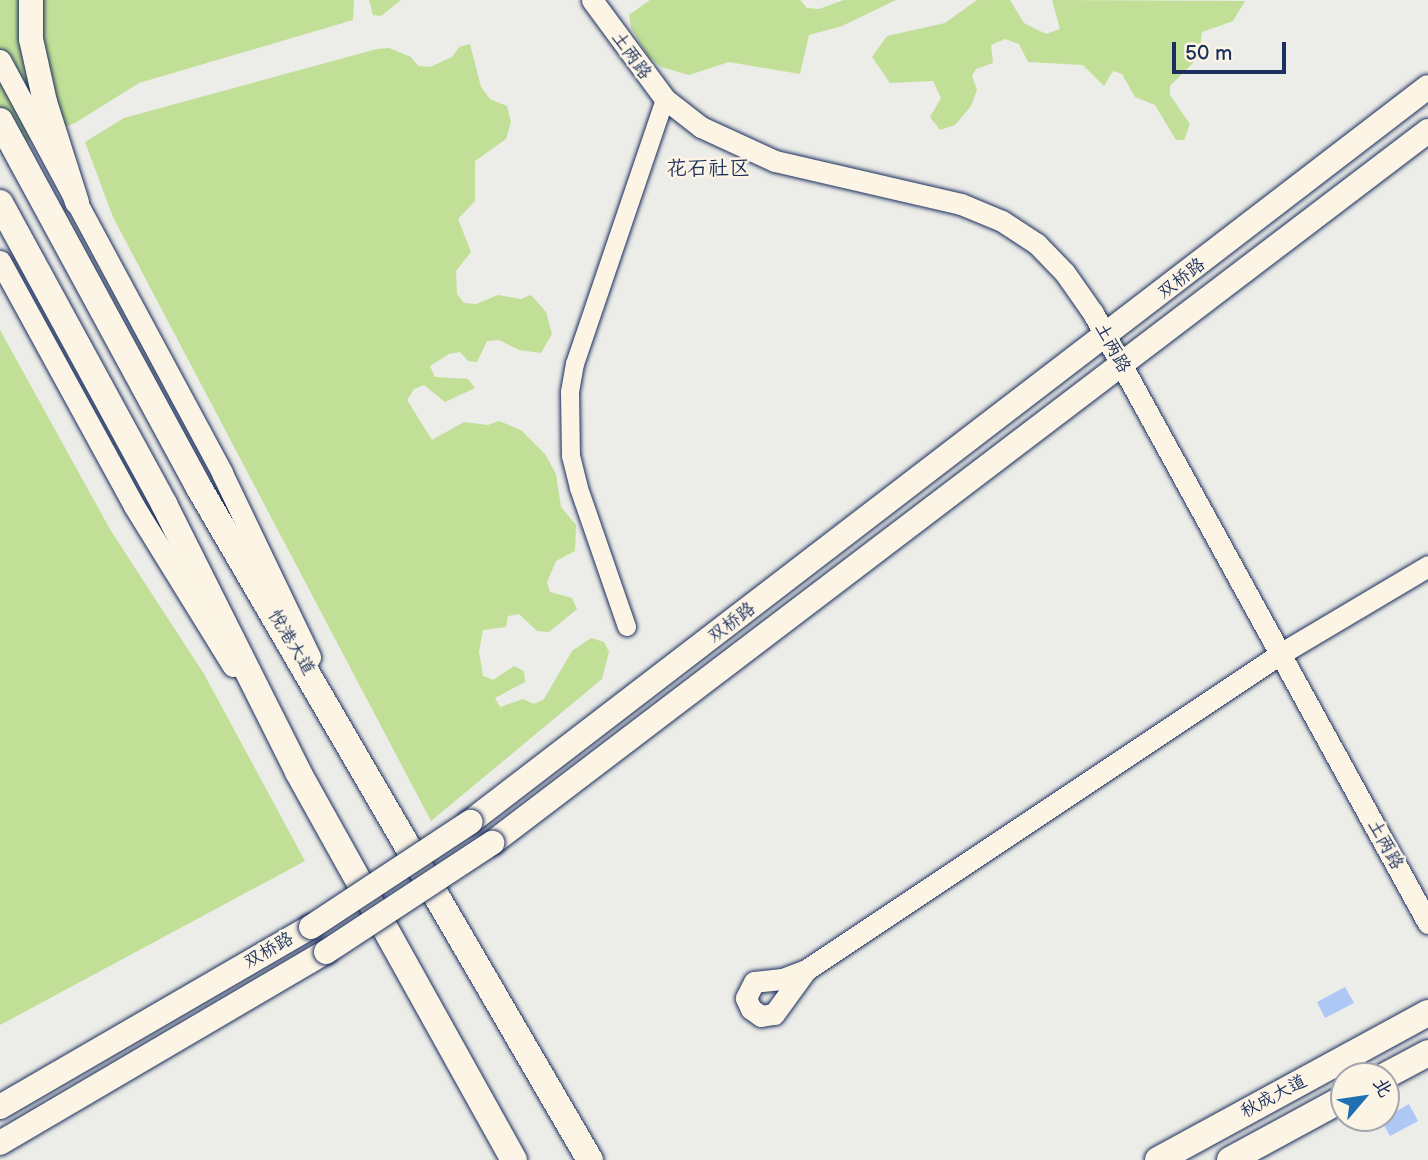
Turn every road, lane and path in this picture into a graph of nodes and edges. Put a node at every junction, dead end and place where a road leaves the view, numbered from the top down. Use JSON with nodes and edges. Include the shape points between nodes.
{"nodes":[{"id":1,"x":24,"y":0,"type":"edge"},
{"id":2,"x":31,"y":0,"type":"edge"},
{"id":3,"x":592,"y":0,"type":"edge"},
{"id":4,"x":31,"y":39,"type":"junction"},
{"id":5,"x":0,"y":60,"type":"edge"},
{"id":6,"x":1428,"y":87,"type":"edge"},
{"id":7,"x":665,"y":99,"type":"junction"},
{"id":8,"x":0,"y":121,"type":"edge"},
{"id":9,"x":1428,"y":131,"type":"edge"},
{"id":10,"x":77,"y":202,"type":"junction"},
{"id":11,"x":0,"y":203,"type":"edge"},
{"id":12,"x":0,"y":261,"type":"edge"},
{"id":13,"x":1107,"y":338,"type":"junction"},
{"id":14,"x":1121,"y":365,"type":"junction"},
{"id":15,"x":1428,"y":566,"type":"edge"},
{"id":16,"x":627,"y":627,"type":"dead end"},
{"id":17,"x":1280,"y":654,"type":"junction"},
{"id":18,"x":353,"y":748,"type":"junction"},
{"id":19,"x":298,"y":772,"type":"junction"},
{"id":20,"x":1428,"y":923,"type":"edge"},
{"id":21,"x":806,"y":970,"type":"dead end"},
{"id":22,"x":1428,"y":1013,"type":"edge"},
{"id":23,"x":1428,"y":1053,"type":"edge"},
{"id":24,"x":1400,"y":1068,"type":"edge"},
{"id":25,"x":1330,"y":1106,"type":"edge"},
{"id":26,"x":0,"y":1107,"type":"edge"},
{"id":27,"x":0,"y":1143,"type":"edge"},
{"id":28,"x":514,"y":1160,"type":"edge"},
{"id":29,"x":590,"y":1160,"type":"edge"},
{"id":30,"x":1158,"y":1160,"type":"edge"},
{"id":31,"x":1230,"y":1160,"type":"edge"}],
"edges":[{"from":1,"to":4,"type":"main road"},
{"from":2,"to":4,"type":"main road"},
{"from":3,"to":7,"type":"street","name":"土两路"},
{"from":4,"to":10,"type":"main road","via":[[45,102]]},
{"from":5,"to":10,"type":"street"},
{"from":6,"to":13,"type":"main road","name":"双桥路"},
{"from":7,"to":13,"type":"street","name":"土两路","via":[[701,127],[752,152],[961,204],[1002,221],[1037,244],[1065,273]]},
{"from":7,"to":16,"type":"street","via":[[575,364],[570,392],[571,456]]},
{"from":8,"to":18,"type":"main road","name":"悦港大道","via":[[198,486]]},
{"from":9,"to":14,"type":"main road","name":"双桥路"},
{"from":10,"to":18,"type":"street","via":[[222,473]]},
{"from":11,"to":19,"type":"main road","via":[[164,504]]},
{"from":12,"to":19,"type":"street","via":[[134,506]]},
{"from":13,"to":14,"type":"street","name":"土两路"},
{"from":13,"to":26,"type":"main road","name":"双桥路","bridge":true,"via":[[470,822],[310,927]]},
{"from":14,"to":17,"type":"street","name":"土两路"},
{"from":14,"to":27,"type":"main road","name":"双桥路","bridge":true,"via":[[492,843],[326,953]]},
{"from":15,"to":17,"type":"street"},
{"from":17,"to":20,"type":"street","name":"土两路"},
{"from":17,"to":21,"type":"street"},
{"from":18,"to":29,"type":"main road","name":"悦港大道"},
{"from":19,"to":28,"type":"main road"},
{"from":22,"to":30,"type":"main road","name":"秋成大道"},
{"from":23,"to":24,"type":"main road"},
{"from":25,"to":31,"type":"main road","name":"秋成大道"}]}
